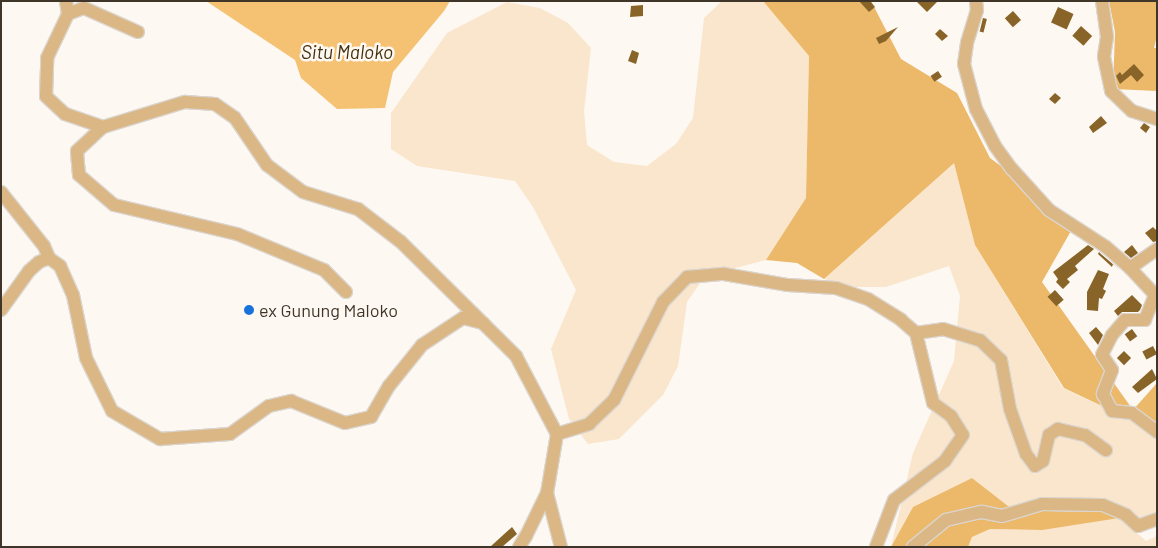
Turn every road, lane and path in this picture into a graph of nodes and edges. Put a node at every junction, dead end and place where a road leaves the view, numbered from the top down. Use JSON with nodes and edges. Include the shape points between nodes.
{"nodes":[{"id":1,"x":66,"y":1,"type":"edge"},
{"id":2,"x":976,"y":1,"type":"edge"},
{"id":3,"x":1102,"y":1,"type":"edge"},
{"id":4,"x":68,"y":14,"type":"junction"},
{"id":5,"x":138,"y":32,"type":"dead end"},
{"id":6,"x":1157,"y":119,"type":"edge"},
{"id":7,"x":103,"y":127,"type":"junction"},
{"id":8,"x":1,"y":192,"type":"edge"},
{"id":9,"x":1157,"y":249,"type":"edge"},
{"id":10,"x":49,"y":258,"type":"junction"},
{"id":11,"x":1130,"y":268,"type":"junction"},
{"id":12,"x":346,"y":292,"type":"dead end"},
{"id":13,"x":1156,"y":296,"type":"edge"},
{"id":14,"x":1,"y":310,"type":"edge"},
{"id":15,"x":486,"y":324,"type":"junction"},
{"id":16,"x":916,"y":333,"type":"junction"},
{"id":17,"x":1157,"y":432,"type":"edge"},
{"id":18,"x":557,"y":434,"type":"junction"},
{"id":19,"x":1106,"y":450,"type":"dead end"},
{"id":20,"x":547,"y":493,"type":"junction"},
{"id":21,"x":1157,"y":519,"type":"edge"},
{"id":22,"x":519,"y":547,"type":"edge"},
{"id":23,"x":561,"y":547,"type":"edge"},
{"id":24,"x":876,"y":547,"type":"edge"},
{"id":25,"x":913,"y":547,"type":"edge"}],
"edges":[{"from":1,"to":4,"type":"street"},
{"from":2,"to":11,"type":"street","via":[[977,10],[966,43],[964,64],[976,109],[995,146],[1049,210],[1106,247]]},
{"from":3,"to":6,"type":"street","via":[[1107,37],[1104,57],[1111,91],[1132,111]]},
{"from":4,"to":5,"type":"street","via":[[84,8]]},
{"from":4,"to":7,"type":"street","via":[[47,58],[46,96],[65,114]]},
{"from":7,"to":12,"type":"street","via":[[77,150],[79,175],[114,205],[237,234],[324,270]]},
{"from":7,"to":15,"type":"street","via":[[184,102],[215,104],[235,118],[267,165],[303,192],[358,209],[401,242]]},
{"from":8,"to":10,"type":"street","via":[[44,246]]},
{"from":9,"to":11,"type":"street"},
{"from":10,"to":14,"type":"street","via":[[29,270]]},
{"from":10,"to":15,"type":"street","via":[[60,266],[72,295],[86,358],[112,411],[160,438],[230,434],[269,406],[291,402],[345,424],[371,417],[389,386],[422,345],[463,318]]},
{"from":11,"to":13,"type":"street"},
{"from":13,"to":17,"type":"street","via":[[1145,320],[1125,320],[1112,335],[1102,355],[1112,370],[1103,394],[1112,411],[1132,413]]},
{"from":15,"to":18,"type":"street","via":[[516,356]]},
{"from":16,"to":18,"type":"street","via":[[868,299],[836,288],[788,286],[724,274],[687,277],[663,302],[614,400],[589,424]]},
{"from":16,"to":19,"type":"street","via":[[943,329],[980,340],[1001,360],[1010,409],[1026,454],[1035,466],[1043,460],[1049,435],[1058,429],[1085,436]]},
{"from":16,"to":24,"type":"street","via":[[933,402],[951,416],[963,435],[945,461],[894,500]]},
{"from":18,"to":20,"type":"street"},
{"from":20,"to":22,"type":"street"},
{"from":20,"to":23,"type":"street"},
{"from":21,"to":25,"type":"street","via":[[1138,526],[1126,515],[1104,505],[1042,504],[1002,516],[982,512],[946,520]]}]}
